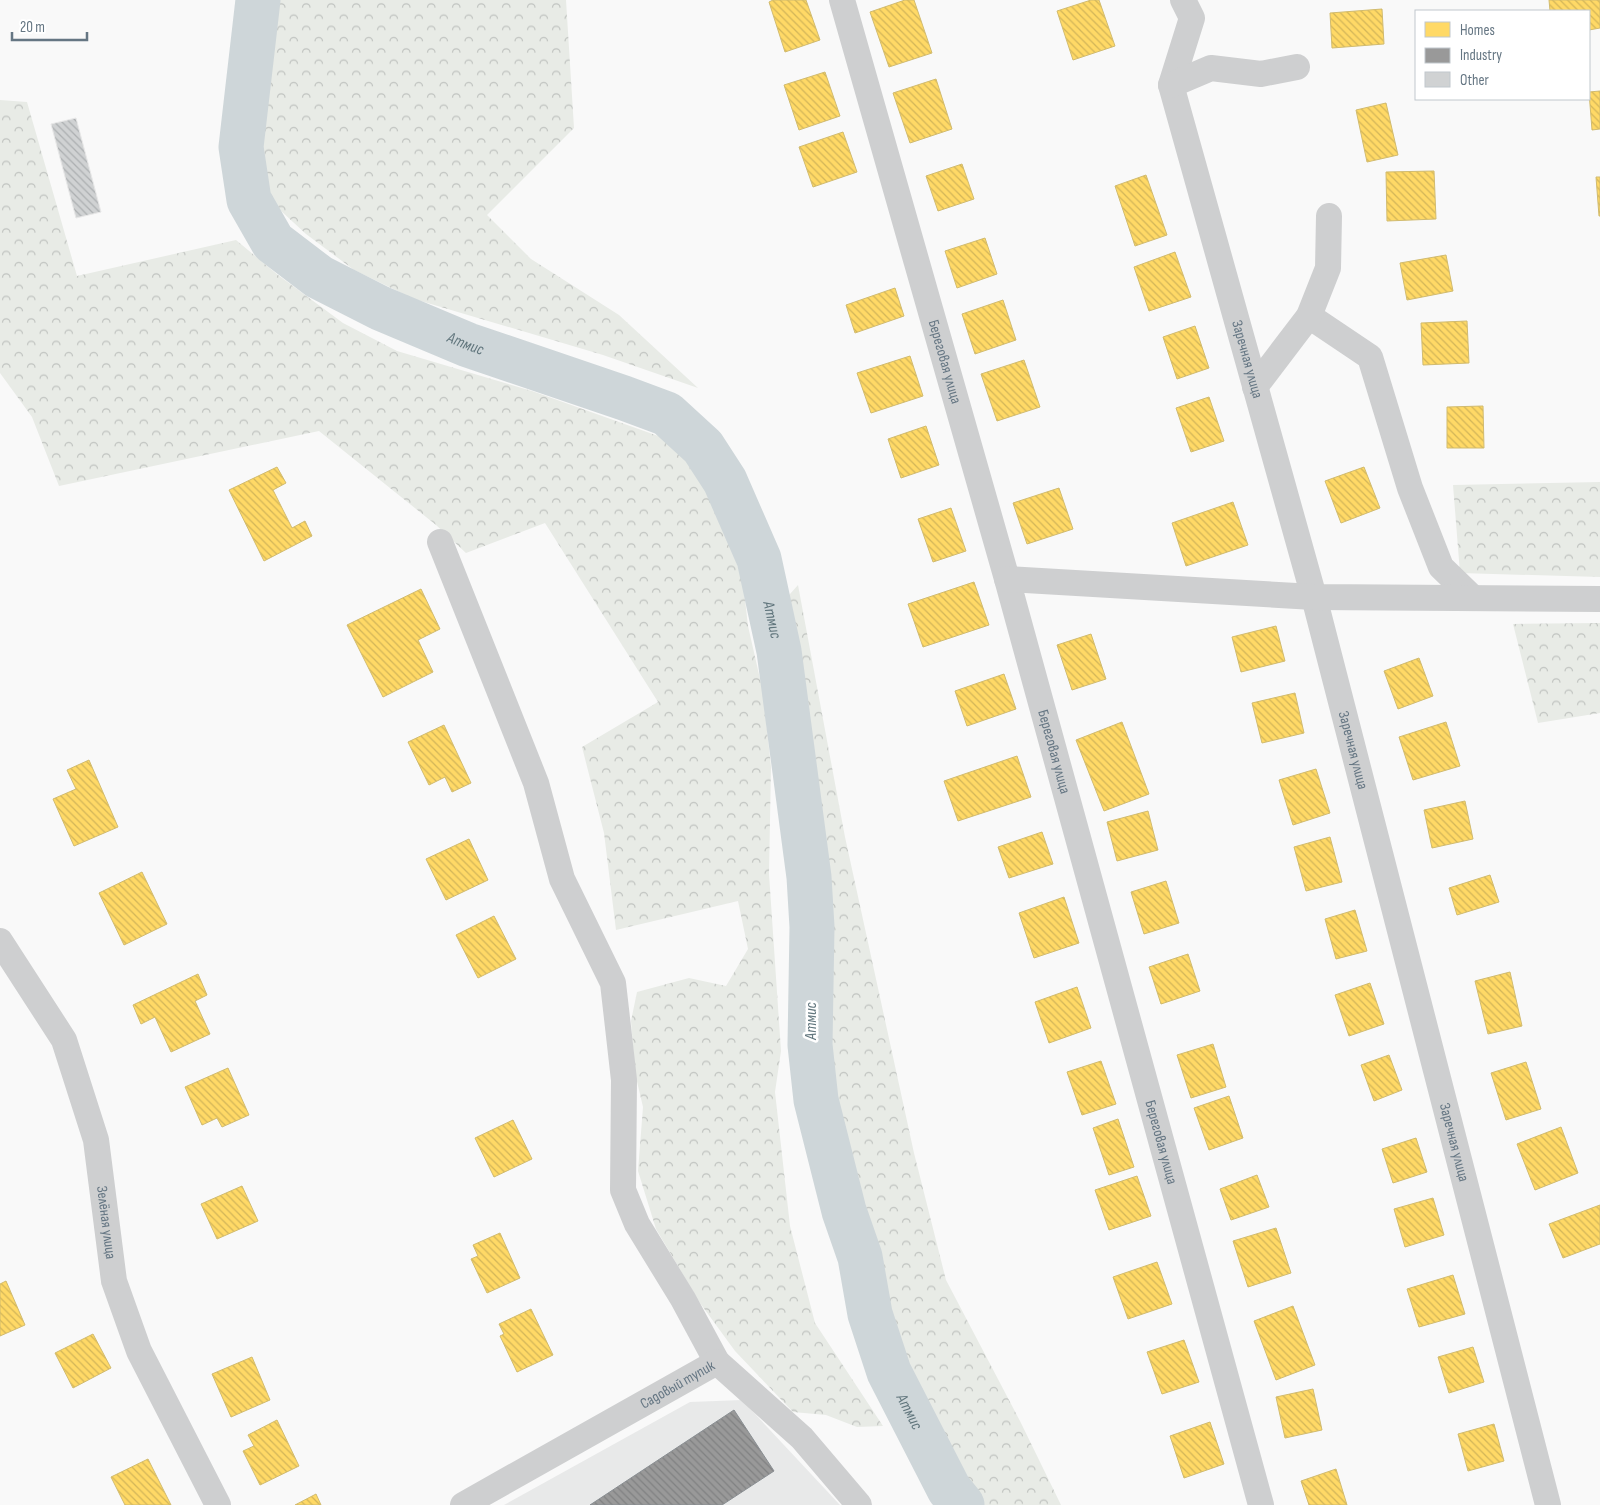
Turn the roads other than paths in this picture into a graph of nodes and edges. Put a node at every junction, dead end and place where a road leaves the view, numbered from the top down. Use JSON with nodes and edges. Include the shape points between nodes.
{"nodes":[{"id":1,"x":842,"y":0,"type":"edge"},
{"id":2,"x":1190,"y":6,"type":"edge"},
{"id":3,"x":1297,"y":67,"type":"dead end"},
{"id":4,"x":1171,"y":85,"type":"junction"},
{"id":5,"x":1329,"y":216,"type":"dead end"},
{"id":6,"x":1309,"y":316,"type":"junction"},
{"id":7,"x":1255,"y":387,"type":"junction"},
{"id":8,"x":440,"y":542,"type":"dead end"},
{"id":9,"x":1007,"y":579,"type":"junction"},
{"id":10,"x":1314,"y":597,"type":"junction"},
{"id":11,"x":1473,"y":598,"type":"junction"},
{"id":12,"x":1600,"y":599,"type":"edge"},
{"id":13,"x":0,"y":941,"type":"edge"},
{"id":14,"x":717,"y":1362,"type":"junction"},
{"id":15,"x":218,"y":1505,"type":"edge"},
{"id":16,"x":463,"y":1505,"type":"edge"},
{"id":17,"x":859,"y":1505,"type":"edge"},
{"id":18,"x":1261,"y":1505,"type":"edge"},
{"id":19,"x":1548,"y":1505,"type":"edge"}],
"edges":[{"from":1,"to":9,"type":"street","name":"Береговая улица"},
{"from":2,"to":4,"type":"street"},
{"from":3,"to":4,"type":"street","via":[[1261,74],[1210,68]]},
{"from":4,"to":7,"type":"street","name":"Заречная улица"},
{"from":5,"to":6,"type":"street","via":[[1328,268]]},
{"from":6,"to":7,"type":"street"},
{"from":6,"to":11,"type":"street","via":[[1370,357],[1410,488],[1441,567]]},
{"from":7,"to":10,"type":"street","name":"Заречная улица"},
{"from":8,"to":14,"type":"street","via":[[536,783],[562,879],[612,983],[624,1080],[624,1190],[636,1224],[683,1299]]},
{"from":9,"to":10,"type":"street"},
{"from":9,"to":18,"type":"street","name":"Береговая улица"},
{"from":10,"to":11,"type":"street"},
{"from":10,"to":19,"type":"street","name":"Заречная улица"},
{"from":11,"to":12,"type":"street"},
{"from":13,"to":15,"type":"street","name":"Зелёная улица","via":[[64,1040],[96,1140],[114,1280],[139,1351]]},
{"from":14,"to":16,"type":"street","name":"Садовый тупик"},
{"from":14,"to":17,"type":"street","name":"Садовый тупик","via":[[802,1438]]}]}
